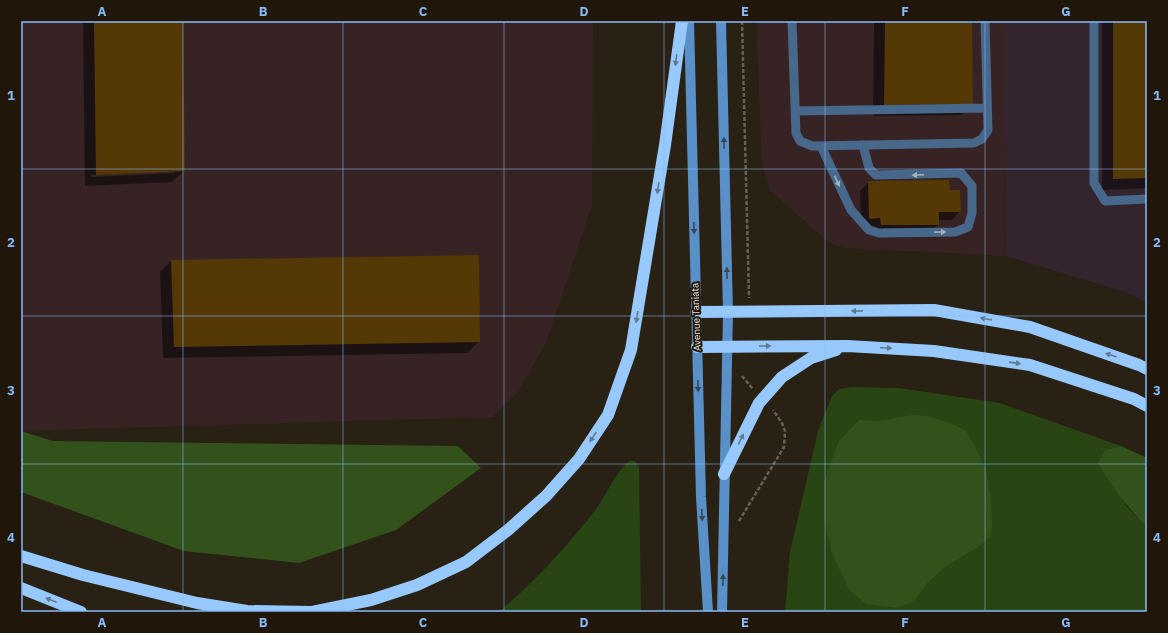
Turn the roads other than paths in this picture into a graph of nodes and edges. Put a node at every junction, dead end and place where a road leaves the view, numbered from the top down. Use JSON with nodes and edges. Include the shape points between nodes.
{"nodes":[{"id":1,"x":682,"y":21,"type":"edge"},
{"id":2,"x":689,"y":21,"type":"edge"},
{"id":3,"x":721,"y":21,"type":"edge"},
{"id":4,"x":792,"y":21,"type":"edge"},
{"id":5,"x":985,"y":21,"type":"edge"},
{"id":6,"x":1094,"y":21,"type":"edge"},
{"id":7,"x":988,"y":108,"type":"junction"},
{"id":8,"x":795,"y":111,"type":"junction"},
{"id":9,"x":863,"y":145,"type":"junction"},
{"id":10,"x":821,"y":146,"type":"junction"},
{"id":11,"x":1147,"y":199,"type":"edge"},
{"id":12,"x":696,"y":312,"type":"junction"},
{"id":13,"x":728,"y":312,"type":"junction"},
{"id":14,"x":697,"y":346,"type":"junction"},
{"id":15,"x":726,"y":346,"type":"junction"},
{"id":16,"x":847,"y":346,"type":"junction"},
{"id":17,"x":1147,"y":369,"type":"edge"},
{"id":18,"x":1147,"y":406,"type":"edge"},
{"id":19,"x":724,"y":474,"type":"junction"},
{"id":20,"x":21,"y":556,"type":"edge"},
{"id":21,"x":21,"y":588,"type":"edge"},
{"id":22,"x":81,"y":612,"type":"edge"},
{"id":23,"x":708,"y":612,"type":"edge"},
{"id":24,"x":722,"y":612,"type":"edge"}],
"edges":[{"from":1,"to":20,"type":"highway","one_way":true,"via":[[632,350],[608,414],[579,459],[546,496],[508,530],[466,562],[417,585],[371,600],[312,612],[247,611],[197,603],[82,575]]},
{"from":2,"to":12,"type":"main road","name":"Avenue Taniata","one_way":true},
{"from":13,"to":3,"type":"main road","one_way":true},
{"from":4,"to":8,"type":"lane"},
{"from":5,"to":7,"type":"lane"},
{"from":6,"to":11,"type":"lane","via":[[1094,183],[1105,200]]},
{"from":7,"to":8,"type":"lane"},
{"from":7,"to":9,"type":"lane","via":[[988,130],[982,139],[974,143]]},
{"from":8,"to":10,"type":"lane","via":[[796,133],[800,141],[812,146]]},
{"from":9,"to":10,"type":"lane"},
{"from":10,"to":9,"type":"lane","one_way":true,"via":[[851,210],[869,230],[879,233],[955,232],[968,227],[972,213],[972,186],[961,173],[876,175],[869,168]]},
{"from":12,"to":13,"type":"highway"},
{"from":12,"to":14,"type":"main road","name":"Avenue Taniata"},
{"from":13,"to":15,"type":"main road"},
{"from":17,"to":13,"type":"highway","one_way":true,"via":[[1030,327],[934,310]]},
{"from":14,"to":15,"type":"highway"},
{"from":14,"to":23,"type":"main road","name":"Avenue Taniata","one_way":true,"via":[[701,497]]},
{"from":15,"to":16,"type":"highway","one_way":true},
{"from":15,"to":19,"type":"main road"},
{"from":16,"to":18,"type":"highway","one_way":true,"via":[[934,351],[1030,366],[1134,399]]},
{"from":19,"to":16,"type":"highway","one_way":true,"via":[[759,403],[782,377],[811,358]]},
{"from":24,"to":19,"type":"main road","one_way":true},
{"from":22,"to":21,"type":"highway","one_way":true}]}
